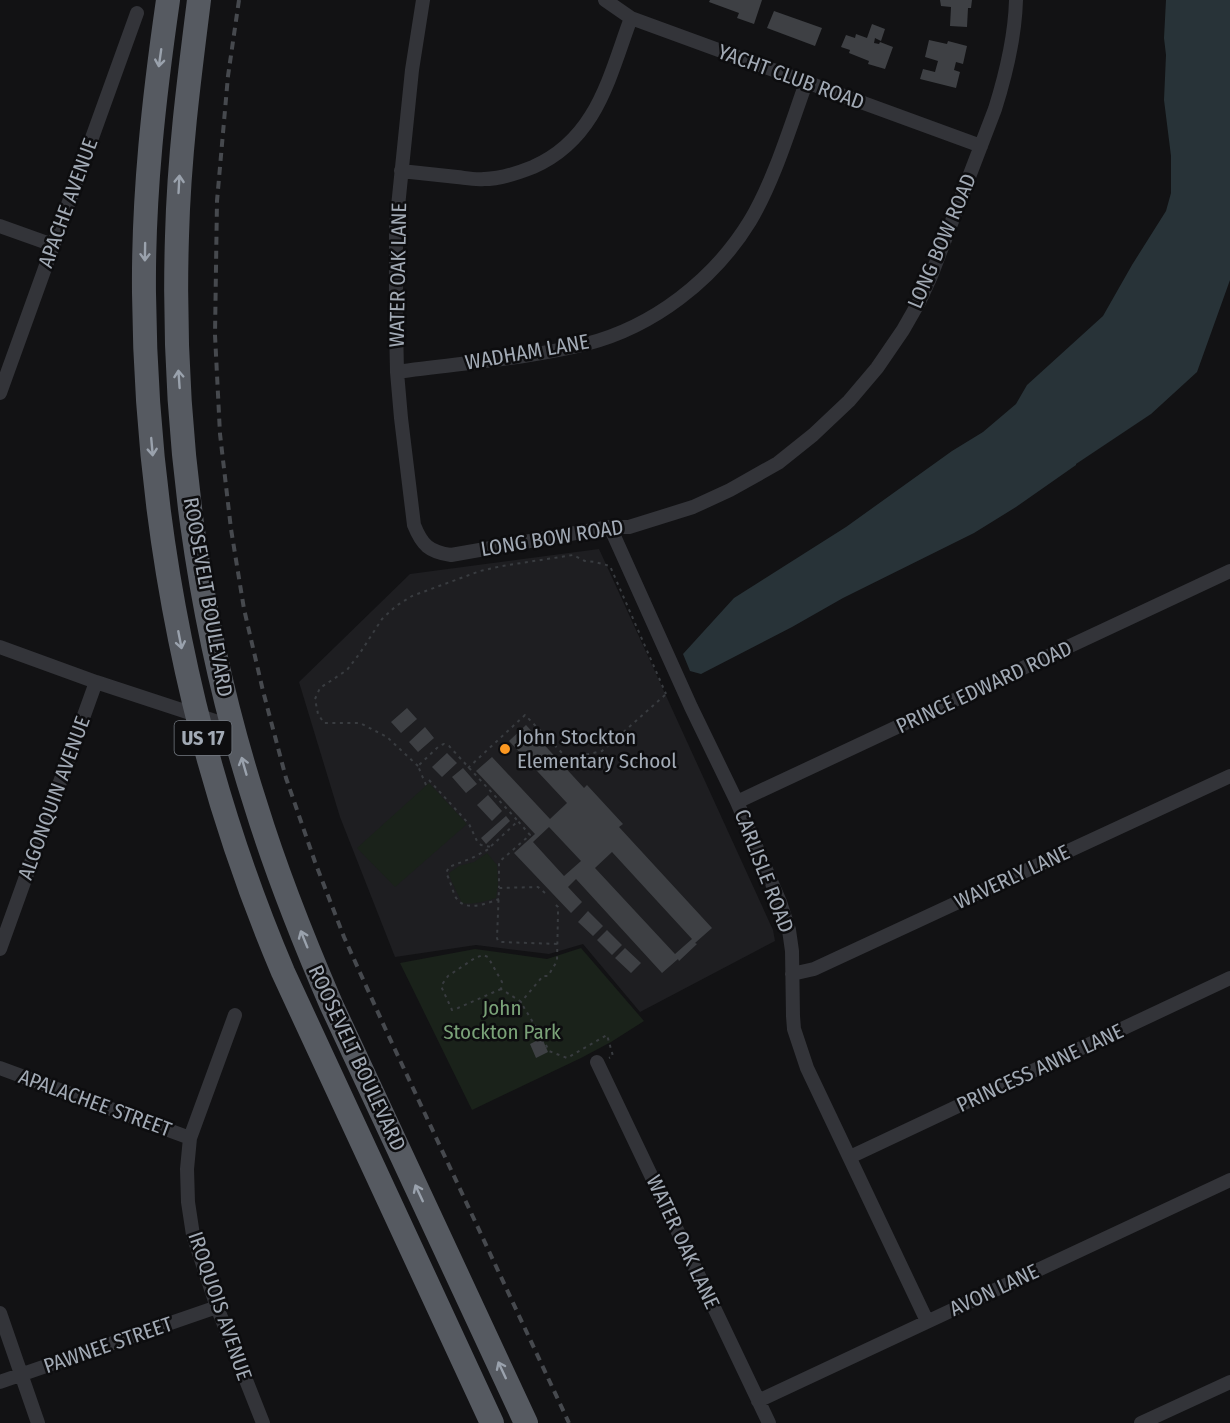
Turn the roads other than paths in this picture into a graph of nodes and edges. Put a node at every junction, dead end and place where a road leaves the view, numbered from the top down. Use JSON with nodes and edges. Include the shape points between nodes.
{"nodes":[{"id":1,"x":168,"y":0,"type":"edge"},
{"id":2,"x":199,"y":0,"type":"edge"},
{"id":3,"x":423,"y":0,"type":"edge"},
{"id":4,"x":605,"y":0,"type":"edge"},
{"id":5,"x":1016,"y":0,"type":"edge"},
{"id":6,"x":137,"y":13,"type":"dead end"},
{"id":7,"x":631,"y":18,"type":"junction"},
{"id":8,"x":807,"y":83,"type":"junction"},
{"id":9,"x":981,"y":146,"type":"junction"},
{"id":10,"x":401,"y":171,"type":"junction"},
{"id":11,"x":0,"y":226,"type":"edge"},
{"id":12,"x":53,"y":245,"type":"junction"},
{"id":13,"x":397,"y":372,"type":"junction"},
{"id":14,"x":0,"y":393,"type":"edge"},
{"id":15,"x":610,"y":527,"type":"junction"},
{"id":16,"x":427,"y":547,"type":"joint"},
{"id":17,"x":1230,"y":571,"type":"edge"},
{"id":18,"x":0,"y":647,"type":"edge"},
{"id":19,"x":96,"y":682,"type":"junction"},
{"id":20,"x":197,"y":715,"type":"junction"},
{"id":21,"x":233,"y":727,"type":"junction"},
{"id":22,"x":1230,"y":776,"type":"edge"},
{"id":23,"x":738,"y":802,"type":"junction"},
{"id":24,"x":0,"y":949,"type":"edge"},
{"id":25,"x":792,"y":975,"type":"junction"},
{"id":26,"x":1230,"y":978,"type":"edge"},
{"id":27,"x":235,"y":1016,"type":"dead end"},
{"id":28,"x":597,"y":1062,"type":"road end"},
{"id":29,"x":0,"y":1068,"type":"edge"},
{"id":30,"x":190,"y":1138,"type":"junction"},
{"id":31,"x":850,"y":1157,"type":"junction"},
{"id":32,"x":1230,"y":1180,"type":"edge"},
{"id":33,"x":216,"y":1307,"type":"junction"},
{"id":34,"x":0,"y":1313,"type":"edge"},
{"id":35,"x":927,"y":1321,"type":"junction"},
{"id":36,"x":21,"y":1375,"type":"junction"},
{"id":37,"x":0,"y":1382,"type":"edge"},
{"id":38,"x":1230,"y":1382,"type":"edge"},
{"id":39,"x":758,"y":1401,"type":"junction"},
{"id":40,"x":38,"y":1423,"type":"edge"},
{"id":41,"x":263,"y":1423,"type":"edge"},
{"id":42,"x":492,"y":1423,"type":"edge"},
{"id":43,"x":526,"y":1423,"type":"edge"},
{"id":44,"x":768,"y":1423,"type":"edge"},
{"id":45,"x":1141,"y":1423,"type":"edge"}],
"edges":[{"from":1,"to":20,"type":"highway","name":"ROOSEVELT BOULEVARD","number":"US 17","one_way":true,"via":[[148,186],[144,291],[148,396],[157,503]]},
{"from":21,"to":2,"type":"highway","name":"ROOSEVELT BOULEVARD","number":"US 17","one_way":true,"via":[[200,576],[182,435],[178,365],[180,170]]},
{"from":3,"to":10,"type":"street","name":"WATER OAK LANE"},
{"from":4,"to":7,"type":"street","name":"YACHT CLUB ROAD"},
{"from":5,"to":9,"type":"street","name":"LONG BOW ROAD","via":[[1004,82]]},
{"from":6,"to":12,"type":"street","name":"APACHE AVENUE"},
{"from":7,"to":8,"type":"street","name":"YACHT CLUB ROAD"},
{"from":7,"to":10,"type":"street","via":[[590,119],[578,136],[546,161],[515,174],[485,179]]},
{"from":8,"to":9,"type":"street","name":"YACHT CLUB ROAD"},
{"from":8,"to":13,"type":"street","name":"WADHAM LANE","via":[[766,190],[749,222],[702,280],[668,307],[626,330],[588,343]]},
{"from":9,"to":15,"type":"street","name":"LONG BOW ROAD","via":[[919,302],[877,368],[849,401],[778,463],[730,490],[672,514],[629,527]]},
{"from":10,"to":13,"type":"street","name":"WATER OAK LANE","via":[[396,226]]},
{"from":11,"to":12,"type":"street"},
{"from":12,"to":14,"type":"street","name":"APACHE AVENUE"},
{"from":13,"to":16,"type":"street","name":"WATER OAK LANE","via":[[414,525]]},
{"from":15,"to":16,"type":"street","name":"LONG BOW ROAD","via":[[451,555]]},
{"from":15,"to":23,"type":"street","name":"CARLISLE ROAD"},
{"from":17,"to":23,"type":"street","name":"PRINCE EDWARD ROAD"},
{"from":18,"to":19,"type":"street"},
{"from":19,"to":20,"type":"street"},
{"from":19,"to":24,"type":"street","name":"ALGONQUIN AVENUE"},
{"from":20,"to":21,"type":"street"},
{"from":20,"to":42,"type":"highway","name":"ROOSEVELT BOULEVARD","number":"US 17","via":[[236,849],[270,942]]},
{"from":43,"to":21,"type":"highway","name":"ROOSEVELT BOULEVARD","number":"US 17","one_way":true,"via":[[309,952],[255,805]]},
{"from":22,"to":25,"type":"street","name":"WAVERLY LANE","via":[[814,969]]},
{"from":23,"to":25,"type":"street","name":"CARLISLE ROAD","via":[[789,930]]},
{"from":25,"to":31,"type":"street","name":"CARLISLE ROAD","via":[[797,1040]]},
{"from":26,"to":31,"type":"street","name":"PRINCESS ANNE LANE"},
{"from":27,"to":30,"type":"street","name":"IROQUOIS AVENUE"},
{"from":28,"to":39,"type":"street","name":"WATER OAK LANE"},
{"from":29,"to":30,"type":"street","name":"APALACHEE STREET"},
{"from":30,"to":33,"type":"street","name":"IROQUOIS AVENUE","via":[[188,1202],[193,1235]]},
{"from":31,"to":35,"type":"street","name":"CARLISLE ROAD"},
{"from":32,"to":35,"type":"street","name":"AVON LANE"},
{"from":33,"to":36,"type":"street","name":"PAWNEE STREET"},
{"from":33,"to":41,"type":"street","name":"IROQUOIS AVENUE"},
{"from":34,"to":36,"type":"street"},
{"from":35,"to":39,"type":"street","name":"AVON LANE"},
{"from":36,"to":37,"type":"street","name":"PAWNEE STREET"},
{"from":36,"to":40,"type":"street"},
{"from":38,"to":45,"type":"street"},
{"from":39,"to":44,"type":"street","name":"WATER OAK LANE"}]}
